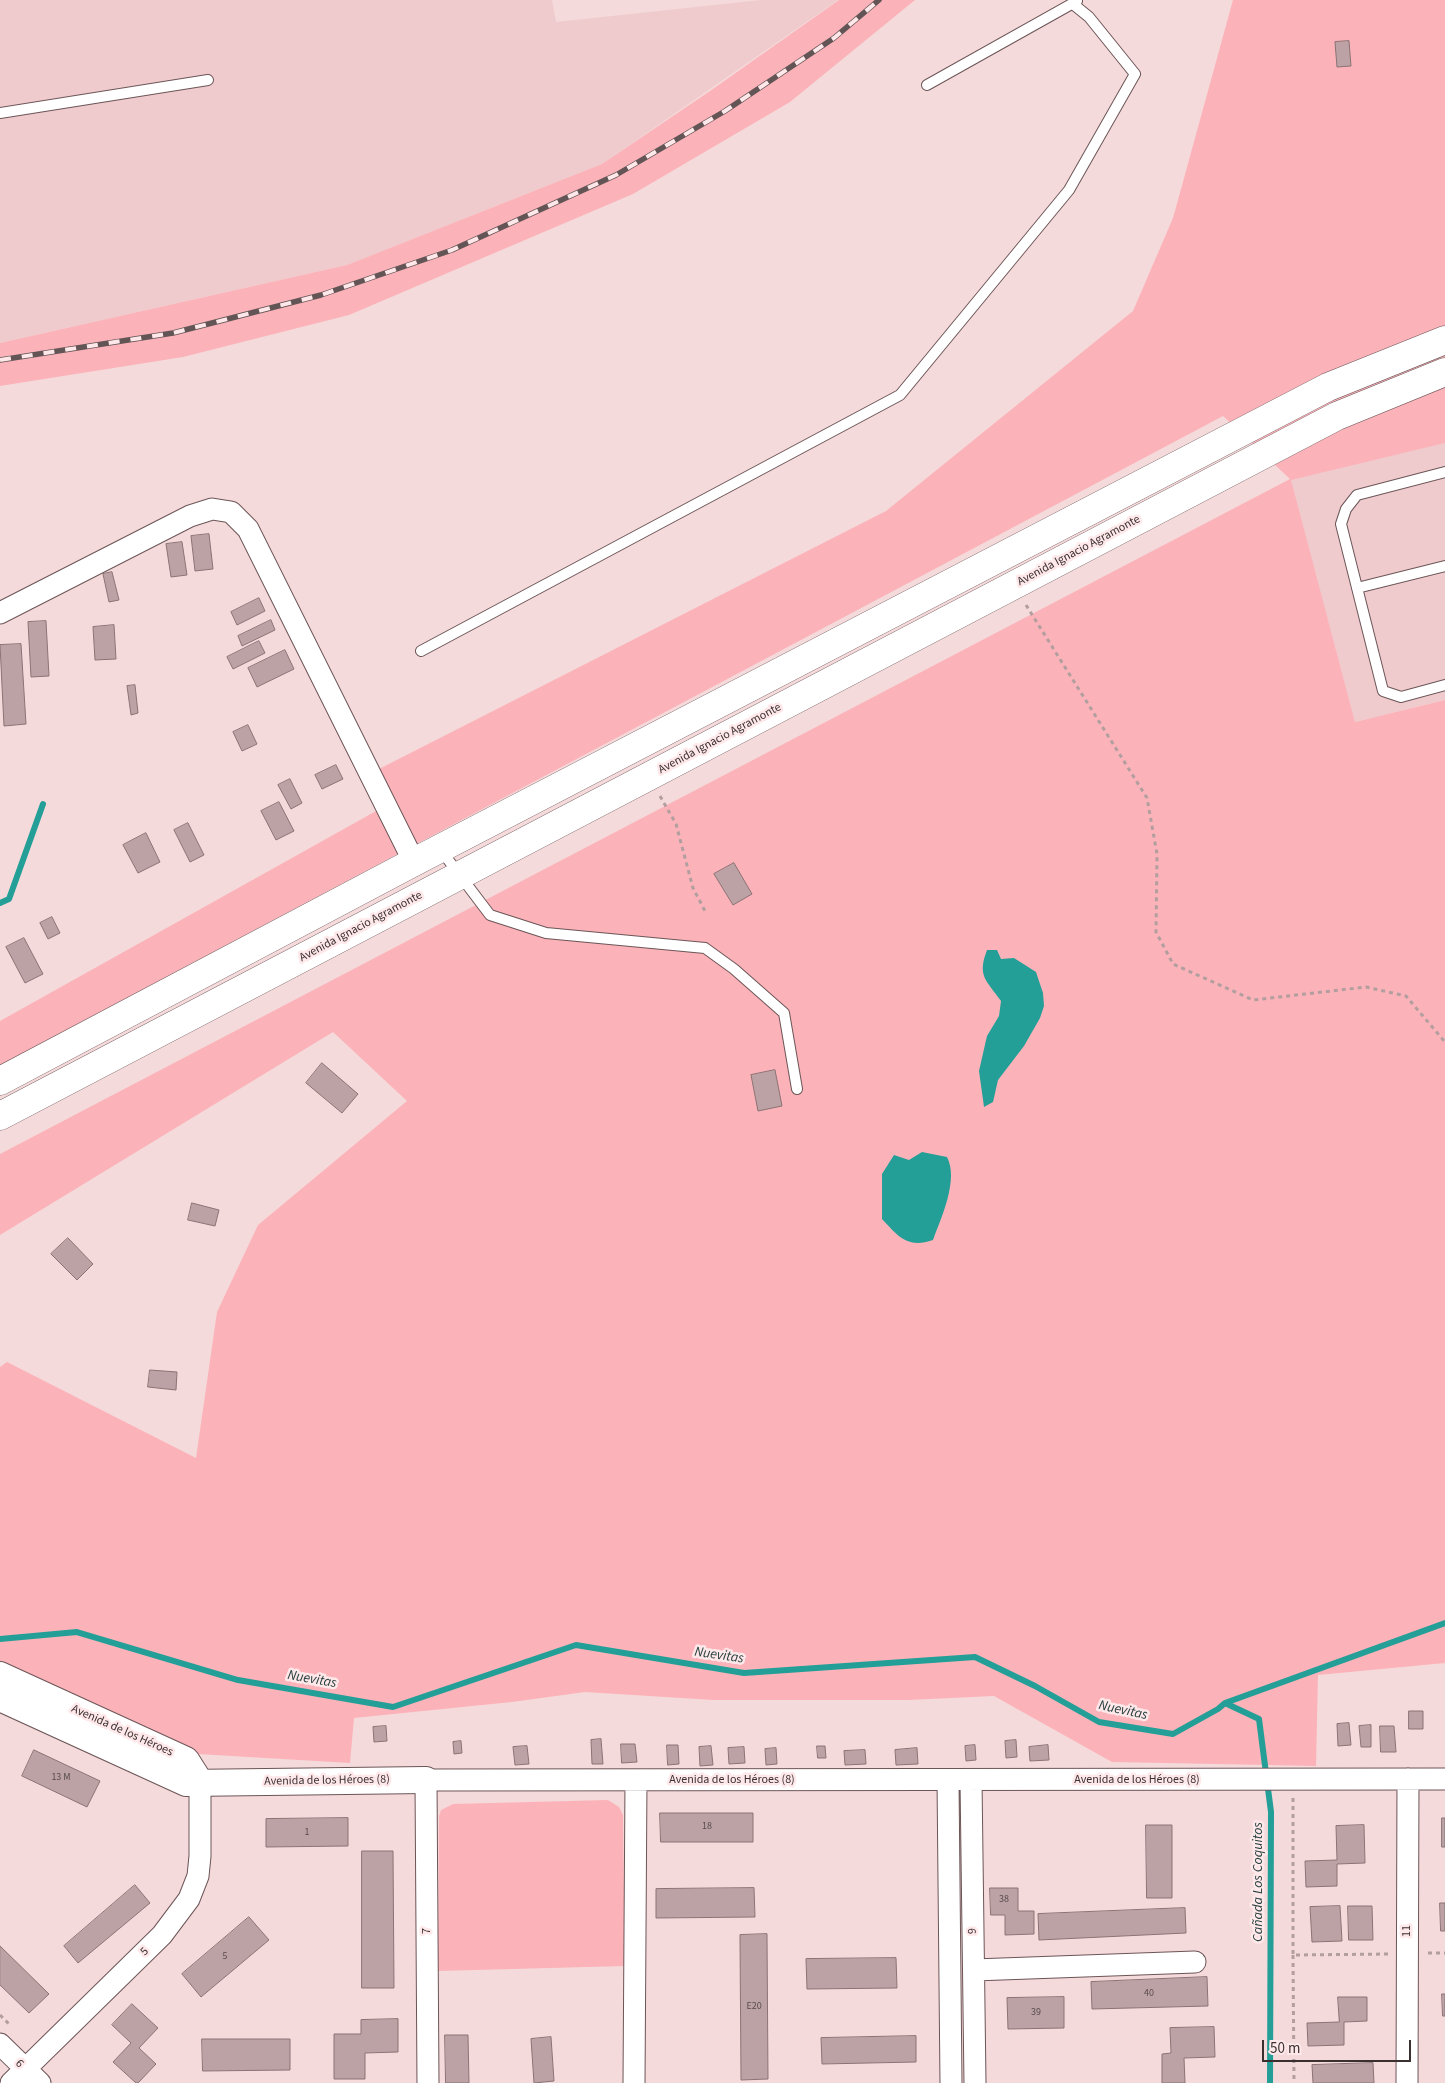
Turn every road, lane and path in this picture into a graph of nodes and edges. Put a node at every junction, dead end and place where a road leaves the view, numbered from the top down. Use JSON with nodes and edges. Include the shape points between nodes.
{"nodes":[{"id":1,"x":1076,"y":2,"type":"edge"},
{"id":2,"x":208,"y":80,"type":"dead end"},
{"id":3,"x":927,"y":85,"type":"dead end"},
{"id":4,"x":0,"y":114,"type":"edge"},
{"id":5,"x":1445,"y":340,"type":"edge"},
{"id":6,"x":1445,"y":372,"type":"edge"},
{"id":7,"x":1445,"y":472,"type":"edge"},
{"id":8,"x":1445,"y":566,"type":"edge"},
{"id":9,"x":1013,"y":585,"type":"junction"},
{"id":10,"x":1357,"y":588,"type":"junction"},
{"id":11,"x":0,"y":613,"type":"edge"},
{"id":12,"x":421,"y":651,"type":"dead end"},
{"id":13,"x":1445,"y":685,"type":"edge"},
{"id":14,"x":649,"y":776,"type":"junction"},
{"id":15,"x":439,"y":849,"type":"junction"},
{"id":16,"x":414,"y":862,"type":"junction"},
{"id":17,"x":461,"y":875,"type":"junction"},
{"id":18,"x":705,"y":911,"type":"dead end"},
{"id":19,"x":1445,"y":1042,"type":"edge"},
{"id":20,"x":0,"y":1081,"type":"edge"},
{"id":21,"x":797,"y":1089,"type":"dead end"},
{"id":22,"x":0,"y":1116,"type":"edge"},
{"id":23,"x":0,"y":1675,"type":"edge"},
{"id":24,"x":0,"y":1698,"type":"edge"},
{"id":25,"x":1408,"y":1779,"type":"junction"},
{"id":26,"x":1445,"y":1779,"type":"edge"},
{"id":27,"x":426,"y":1780,"type":"junction"},
{"id":28,"x":636,"y":1780,"type":"junction"},
{"id":29,"x":948,"y":1780,"type":"junction"},
{"id":30,"x":971,"y":1780,"type":"junction"},
{"id":31,"x":1277,"y":1780,"type":"junction"},
{"id":32,"x":200,"y":1782,"type":"junction"},
{"id":33,"x":1445,"y":1953,"type":"edge"},
{"id":34,"x":1407,"y":1954,"type":"junction"},
{"id":35,"x":1293,"y":1955,"type":"junction"},
{"id":36,"x":1195,"y":1962,"type":"dead end"},
{"id":37,"x":974,"y":1970,"type":"junction"},
{"id":38,"x":0,"y":2015,"type":"edge"},
{"id":39,"x":7,"y":2036,"type":"edge"},
{"id":40,"x":25,"y":2079,"type":"edge"},
{"id":41,"x":428,"y":2083,"type":"edge"},
{"id":42,"x":634,"y":2083,"type":"edge"},
{"id":43,"x":951,"y":2083,"type":"edge"},
{"id":44,"x":975,"y":2083,"type":"edge"},
{"id":45,"x":1294,"y":2083,"type":"edge"},
{"id":46,"x":1407,"y":2083,"type":"edge"}],
"edges":[{"from":1,"to":3,"type":"lane"},
{"from":1,"to":12,"type":"lane","via":[[1135,74],[1069,190],[900,395]]},
{"from":2,"to":4,"type":"lane"},
{"from":5,"to":15,"type":"main road","via":[[1328,387]]},
{"from":6,"to":9,"type":"main road","name":"Avenida Ignacio Agramonte","via":[[1337,416]]},
{"from":7,"to":10,"type":"lane","via":[[1357,495],[1346,509],[1341,524]]},
{"from":8,"to":10,"type":"lane"},
{"from":9,"to":14,"type":"main road","name":"Avenida Ignacio Agramonte"},
{"from":9,"to":19,"type":"path","via":[[1147,798],[1157,854],[1156,932],[1173,964],[1253,1000],[1366,987],[1406,996]]},
{"from":10,"to":13,"type":"lane","via":[[1383,691],[1401,697]]},
{"from":11,"to":16,"type":"street","via":[[190,516],[212,509],[231,512],[248,529]]},
{"from":14,"to":17,"type":"main road","name":"Avenida Ignacio Agramonte"},
{"from":14,"to":18,"type":"path","via":[[676,824],[692,888]]},
{"from":15,"to":16,"type":"main road"},
{"from":15,"to":17,"type":"lane"},
{"from":16,"to":20,"type":"main road"},
{"from":17,"to":21,"type":"lane","via":[[490,915],[546,933],[705,948],[784,1013]]},
{"from":17,"to":22,"type":"main road","name":"Avenida Ignacio Agramonte"},
{"from":23,"to":32,"type":"street","name":"Avenida de los Héroes","via":[[186,1760]]},
{"from":24,"to":32,"type":"street","name":"Avenida de los Héroes","via":[[176,1779],[186,1783]]},
{"from":25,"to":26,"type":"street","name":"Avenida de los Héroes (8)"},
{"from":25,"to":31,"type":"street","name":"Avenida de los Héroes (8)"},
{"from":25,"to":34,"type":"street","name":"11"},
{"from":27,"to":28,"type":"street","name":"Avenida de los Héroes (8)"},
{"from":27,"to":32,"type":"street","name":"Avenida de los Héroes (8)"},
{"from":27,"to":41,"type":"street","name":"7"},
{"from":28,"to":29,"type":"street","name":"Avenida de los Héroes (8)"},
{"from":28,"to":42,"type":"street"},
{"from":29,"to":30,"type":"street","name":"Avenida de los Héroes (8)"},
{"from":29,"to":43,"type":"street","name":"9"},
{"from":30,"to":31,"type":"street","name":"Avenida de los Héroes (8)"},
{"from":30,"to":37,"type":"street","name":"9"},
{"from":31,"to":35,"type":"path"},
{"from":32,"to":40,"type":"street","name":"5","via":[[200,1856],[198,1876],[189,1899],[162,1935]]},
{"from":33,"to":34,"type":"path"},
{"from":34,"to":35,"type":"path"},
{"from":34,"to":46,"type":"street","name":"11"},
{"from":35,"to":45,"type":"path"},
{"from":36,"to":37,"type":"street"},
{"from":37,"to":44,"type":"street","name":"9"},
{"from":38,"to":39,"type":"path"},
{"from":39,"to":40,"type":"street","name":"6"}]}
